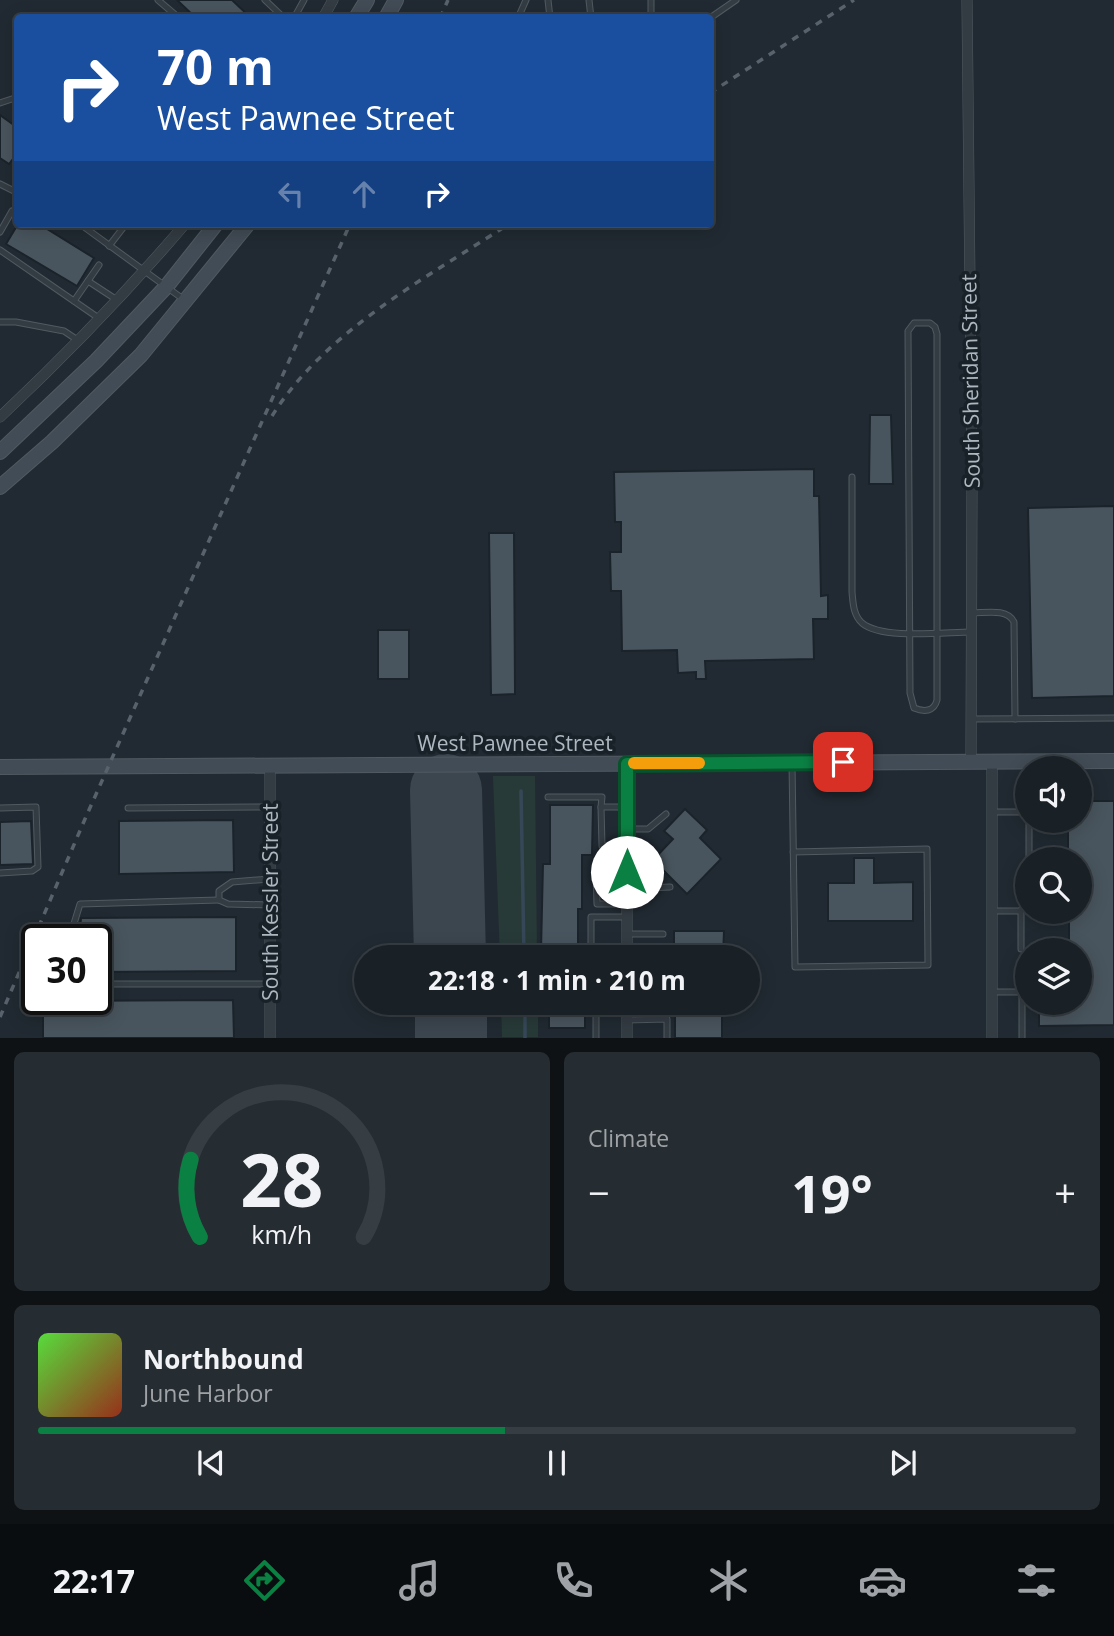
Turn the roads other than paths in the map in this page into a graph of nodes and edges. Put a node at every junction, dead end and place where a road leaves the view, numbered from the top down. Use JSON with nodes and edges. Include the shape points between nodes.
{"nodes":[{"id":1,"x":158,"y":0,"type":"edge"},
{"id":2,"x":265,"y":0,"type":"edge"},
{"id":3,"x":736,"y":0,"type":"edge"},
{"id":4,"x":967,"y":0,"type":"edge"},
{"id":5,"x":174,"y":14,"type":"edge"},
{"id":6,"x":281,"y":14,"type":"edge"},
{"id":7,"x":714,"y":15,"type":"edge"},
{"id":8,"x":12,"y":211,"type":"dead end"},
{"id":9,"x":85,"y":228,"type":"edge"},
{"id":10,"x":123,"y":228,"type":"edge"},
{"id":11,"x":182,"y":228,"type":"edge"},
{"id":12,"x":213,"y":228,"type":"edge"},
{"id":13,"x":245,"y":228,"type":"edge"},
{"id":14,"x":0,"y":232,"type":"edge"},
{"id":15,"x":109,"y":246,"type":"junction"},
{"id":16,"x":0,"y":250,"type":"edge"},
{"id":17,"x":99,"y":265,"type":"dead end"},
{"id":18,"x":145,"y":271,"type":"junction"},
{"id":19,"x":88,"y":281,"type":"junction"},
{"id":20,"x":166,"y":287,"type":"junction"},
{"id":21,"x":117,"y":300,"type":"junction"},
{"id":22,"x":74,"y":301,"type":"junction"},
{"id":23,"x":186,"y":301,"type":"junction"},
{"id":24,"x":100,"y":319,"type":"junction"},
{"id":25,"x":0,"y":322,"type":"edge"},
{"id":26,"x":79,"y":341,"type":"junction"},
{"id":27,"x":0,"y":417,"type":"edge"},
{"id":28,"x":0,"y":452,"type":"edge"},
{"id":29,"x":852,"y":477,"type":"dead end"},
{"id":30,"x":0,"y":488,"type":"edge"},
{"id":31,"x":972,"y":613,"type":"junction"},
{"id":32,"x":911,"y":632,"type":"junction"},
{"id":33,"x":937,"y":632,"type":"junction"},
{"id":34,"x":972,"y":632,"type":"junction"},
{"id":35,"x":1114,"y":718,"type":"edge"},
{"id":36,"x":971,"y":719,"type":"junction"},
{"id":37,"x":1015,"y":719,"type":"junction"},
{"id":38,"x":1114,"y":761,"type":"edge"},
{"id":39,"x":971,"y":762,"type":"junction"},
{"id":40,"x":992,"y":762,"type":"junction"},
{"id":41,"x":792,"y":763,"type":"junction"},
{"id":42,"x":627,"y":764,"type":"junction"},
{"id":43,"x":270,"y":766,"type":"junction"},
{"id":44,"x":0,"y":767,"type":"edge"},
{"id":45,"x":548,"y":797,"type":"dead end"},
{"id":46,"x":270,"y":807,"type":"junction"},
{"id":47,"x":601,"y":807,"type":"junction"},
{"id":48,"x":627,"y":807,"type":"junction"},
{"id":49,"x":0,"y":808,"type":"edge"},
{"id":50,"x":128,"y":808,"type":"dead end"},
{"id":51,"x":992,"y":812,"type":"junction"},
{"id":52,"x":1015,"y":812,"type":"edge"},
{"id":53,"x":666,"y":814,"type":"dead end"},
{"id":54,"x":627,"y":829,"type":"junction"},
{"id":55,"x":627,"y":846,"type":"junction"},
{"id":56,"x":793,"y":852,"type":"junction"},
{"id":57,"x":627,"y":872,"type":"junction"},
{"id":58,"x":0,"y":873,"type":"edge"},
{"id":59,"x":270,"y":879,"type":"junction"},
{"id":60,"x":670,"y":887,"type":"dead end"},
{"id":61,"x":627,"y":889,"type":"junction"},
{"id":62,"x":219,"y":900,"type":"junction"},
{"id":63,"x":627,"y":904,"type":"junction"},
{"id":64,"x":270,"y":905,"type":"junction"},
{"id":65,"x":992,"y":911,"type":"junction"},
{"id":66,"x":1015,"y":911,"type":"edge"},
{"id":67,"x":627,"y":917,"type":"junction"},
{"id":68,"x":74,"y":924,"type":"edge"},
{"id":69,"x":627,"y":934,"type":"junction"},
{"id":70,"x":663,"y":934,"type":"dead end"},
{"id":71,"x":591,"y":945,"type":"edge"},
{"id":72,"x":627,"y":945,"type":"edge"},
{"id":73,"x":112,"y":984,"type":"edge"},
{"id":74,"x":270,"y":984,"type":"junction"},
{"id":75,"x":992,"y":992,"type":"junction"},
{"id":76,"x":596,"y":1015,"type":"edge"},
{"id":77,"x":627,"y":1015,"type":"edge"},
{"id":78,"x":647,"y":1015,"type":"edge"},
{"id":79,"x":270,"y":1038,"type":"edge"},
{"id":80,"x":596,"y":1038,"type":"edge"},
{"id":81,"x":627,"y":1038,"type":"edge"},
{"id":82,"x":667,"y":1038,"type":"edge"},
{"id":83,"x":992,"y":1038,"type":"edge"},
{"id":84,"x":1022,"y":1038,"type":"edge"}],
"edges":[{"from":1,"to":5,"type":"lane"},
{"from":2,"to":6,"type":"lane"},
{"from":3,"to":7,"type":"lane"},
{"from":4,"to":31,"type":"street","name":"South Sheridan Street"},
{"from":8,"to":14,"type":"lane"},
{"from":9,"to":15,"type":"lane"},
{"from":10,"to":15,"type":"lane"},
{"from":11,"to":18,"type":"street"},
{"from":12,"to":20,"type":"main road"},
{"from":13,"to":23,"type":"main road"},
{"from":15,"to":18,"type":"lane"},
{"from":16,"to":22,"type":"lane"},
{"from":17,"to":19,"type":"lane"},
{"from":18,"to":20,"type":"lane"},
{"from":18,"to":21,"type":"street"},
{"from":19,"to":21,"type":"lane"},
{"from":19,"to":22,"type":"lane"},
{"from":20,"to":23,"type":"lane"},
{"from":20,"to":28,"type":"main road"},
{"from":21,"to":24,"type":"street"},
{"from":22,"to":24,"type":"lane"},
{"from":23,"to":30,"type":"main road","via":[[141,355]]},
{"from":24,"to":26,"type":"street"},
{"from":25,"to":26,"type":"lane","via":[[64,331]]},
{"from":26,"to":27,"type":"street"},
{"from":29,"to":32,"type":"lane","via":[[854,609],[860,621],[874,629]]},
{"from":31,"to":34,"type":"street","name":"South Sheridan Street"},
{"from":31,"to":37,"type":"lane","via":[[1005,614],[1014,622]]},
{"from":32,"to":33,"type":"lane"},
{"from":32,"to":33,"type":"lane","via":[[911,702],[921,711],[930,710],[937,700]]},
{"from":32,"to":33,"type":"lane","via":[[908,331],[922,322],[930,323],[937,334]]},
{"from":33,"to":34,"type":"lane"},
{"from":34,"to":36,"type":"street","name":"South Sheridan Street"},
{"from":35,"to":37,"type":"lane"},
{"from":36,"to":37,"type":"lane"},
{"from":36,"to":39,"type":"street","name":"South Sheridan Street"},
{"from":38,"to":40,"type":"main road","name":"West Pawnee Street"},
{"from":39,"to":40,"type":"main road","name":"West Pawnee Street"},
{"from":39,"to":41,"type":"main road","name":"West Pawnee Street"},
{"from":40,"to":51,"type":"street"},
{"from":41,"to":42,"type":"main road","name":"West Pawnee Street"},
{"from":41,"to":56,"type":"lane"},
{"from":42,"to":43,"type":"main road","name":"West Pawnee Street"},
{"from":42,"to":48,"type":"street"},
{"from":43,"to":44,"type":"main road","name":"West Pawnee Street"},
{"from":43,"to":46,"type":"street","name":"South Kessler Street"},
{"from":45,"to":47,"type":"lane","via":[[602,797]]},
{"from":46,"to":50,"type":"lane"},
{"from":46,"to":59,"type":"street","name":"South Kessler Street"},
{"from":47,"to":48,"type":"lane"},
{"from":47,"to":55,"type":"lane","via":[[602,846]]},
{"from":48,"to":54,"type":"street"},
{"from":49,"to":58,"type":"lane","via":[[36,807],[38,867]]},
{"from":51,"to":52,"type":"lane"},
{"from":51,"to":65,"type":"street"},
{"from":53,"to":54,"type":"lane","via":[[649,829]]},
{"from":54,"to":55,"type":"street"},
{"from":55,"to":57,"type":"street"},
{"from":56,"to":56,"type":"lane","via":[[795,967],[928,965],[927,849]]},
{"from":57,"to":61,"type":"street"},
{"from":57,"to":63,"type":"lane","via":[[596,872],[597,904]]},
{"from":59,"to":62,"type":"lane","via":[[232,882],[219,891]]},
{"from":59,"to":64,"type":"street","name":"South Kessler Street"},
{"from":60,"to":61,"type":"lane"},
{"from":61,"to":63,"type":"street"},
{"from":62,"to":64,"type":"lane"},
{"from":62,"to":68,"type":"lane","via":[[80,904]]},
{"from":63,"to":67,"type":"street"},
{"from":64,"to":74,"type":"street","name":"South Kessler Street"},
{"from":65,"to":66,"type":"lane"},
{"from":65,"to":75,"type":"street"},
{"from":67,"to":69,"type":"street"},
{"from":67,"to":71,"type":"lane","via":[[591,917]]},
{"from":69,"to":70,"type":"lane"},
{"from":69,"to":72,"type":"street"},
{"from":73,"to":74,"type":"lane"},
{"from":74,"to":79,"type":"street","name":"South Kessler Street"},
{"from":75,"to":83,"type":"street"},
{"from":75,"to":84,"type":"lane","via":[[1022,992]]},
{"from":76,"to":80,"type":"lane"},
{"from":77,"to":81,"type":"street"},
{"from":78,"to":82,"type":"lane","via":[[667,1019]]}]}
